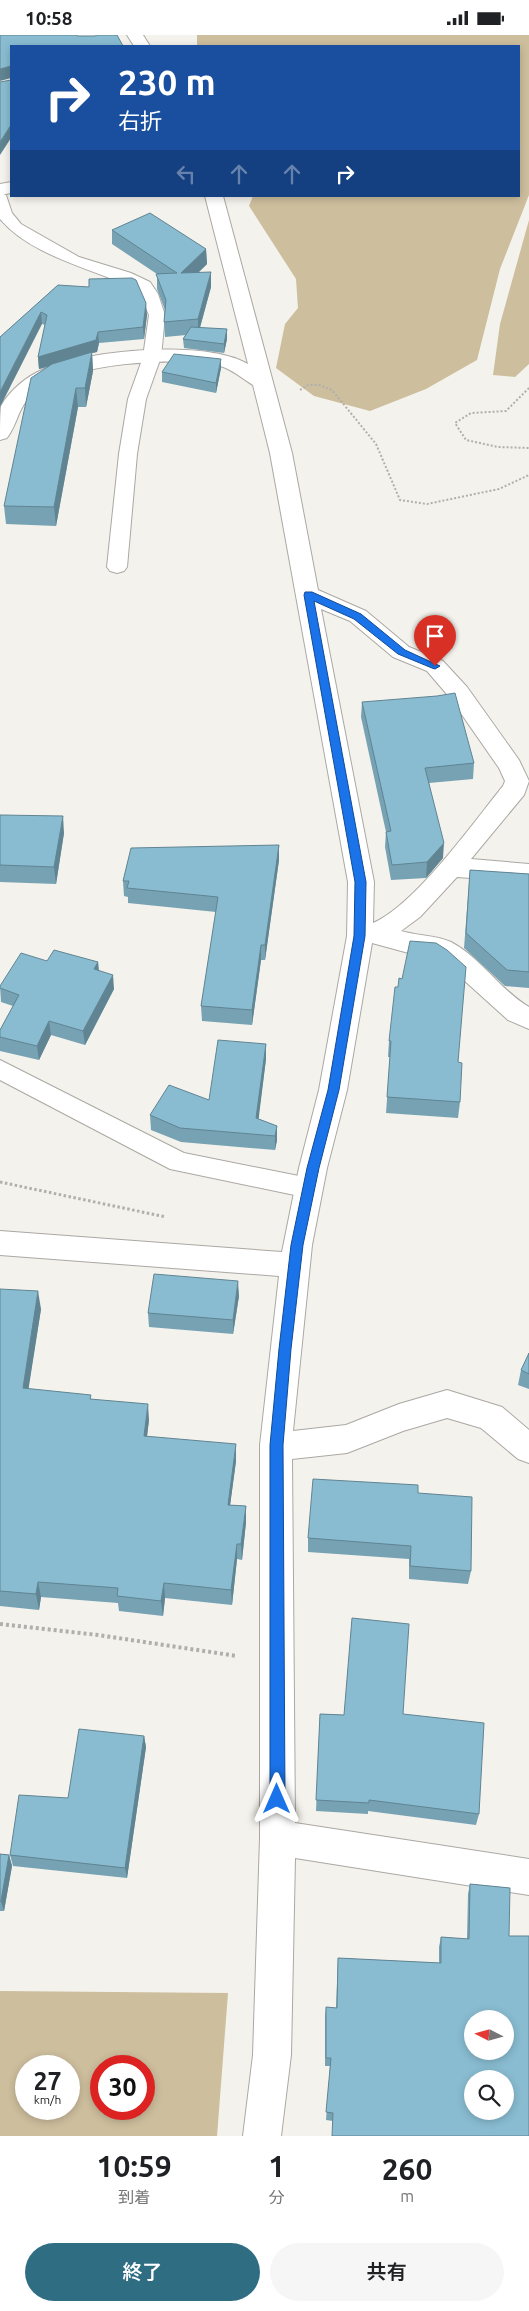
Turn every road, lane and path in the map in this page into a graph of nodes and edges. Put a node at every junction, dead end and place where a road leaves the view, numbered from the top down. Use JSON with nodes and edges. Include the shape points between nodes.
{"nodes":[{"id":1,"x":214,"y":197,"type":"edge"},
{"id":2,"x":0,"y":198,"type":"edge"},
{"id":3,"x":4,"y":225,"type":"edge"},
{"id":4,"x":152,"y":357,"type":"junction"},
{"id":5,"x":262,"y":382,"type":"junction"},
{"id":6,"x":529,"y":388,"type":"edge"},
{"id":7,"x":299,"y":398,"type":"dead end"},
{"id":8,"x":0,"y":434,"type":"edge"},
{"id":9,"x":529,"y":448,"type":"edge"},
{"id":10,"x":529,"y":475,"type":"edge"},
{"id":11,"x":117,"y":567,"type":"dead end"},
{"id":12,"x":308,"y":595,"type":"junction"},
{"id":13,"x":451,"y":867,"type":"junction"},
{"id":14,"x":529,"y":873,"type":"edge"},
{"id":15,"x":368,"y":935,"type":"junction"},
{"id":16,"x":529,"y":1019,"type":"edge"},
{"id":17,"x":0,"y":1069,"type":"edge"},
{"id":18,"x":0,"y":1182,"type":"edge"},
{"id":19,"x":309,"y":1188,"type":"junction"},
{"id":20,"x":172,"y":1219,"type":"dead end"},
{"id":21,"x":0,"y":1243,"type":"edge"},
{"id":22,"x":294,"y":1265,"type":"junction"},
{"id":23,"x":276,"y":1445,"type":"junction"},
{"id":24,"x":529,"y":1449,"type":"edge"},
{"id":25,"x":0,"y":1624,"type":"edge"},
{"id":26,"x":277,"y":1660,"type":"junction"},
{"id":27,"x":278,"y":1838,"type":"junction"},
{"id":28,"x":529,"y":1877,"type":"edge"},
{"id":29,"x":262,"y":2136,"type":"edge"}],
"edges":[{"from":1,"to":5,"type":"street"},
{"from":2,"to":3,"type":"lane"},
{"from":3,"to":4,"type":"lane","via":[[74,260],[144,286],[157,315]]},
{"from":4,"to":5,"type":"street","via":[[223,360]]},
{"from":4,"to":8,"type":"street","via":[[90,362],[56,371],[36,381],[10,406]]},
{"from":4,"to":11,"type":"lane","via":[[137,399]]},
{"from":5,"to":12,"type":"street","via":[[281,453]]},
{"from":6,"to":9,"type":"path","via":[[506,411],[471,413],[455,423],[466,440],[498,447]]},
{"from":7,"to":10,"type":"path","via":[[298,391],[308,385],[332,390],[376,444],[400,500],[428,504],[499,489]]},
{"from":12,"to":13,"type":"street","via":[[358,616],[402,652],[435,666],[459,693],[510,765],[518,781],[515,789]]},
{"from":12,"to":15,"type":"street"},
{"from":13,"to":14,"type":"street"},
{"from":13,"to":15,"type":"street","via":[[404,919]]},
{"from":15,"to":16,"type":"street","via":[[440,948],[455,957],[517,1013]]},
{"from":15,"to":19,"type":"street"},
{"from":17,"to":19,"type":"lane","via":[[179,1162]]},
{"from":18,"to":20,"type":"path"},
{"from":19,"to":22,"type":"street"},
{"from":21,"to":22,"type":"street"},
{"from":22,"to":23,"type":"street"},
{"from":23,"to":24,"type":"street","via":[[306,1445],[347,1439],[399,1418],[448,1404],[491,1417]]},
{"from":23,"to":26,"type":"street"},
{"from":25,"to":26,"type":"path"},
{"from":26,"to":27,"type":"street"},
{"from":27,"to":28,"type":"street"},
{"from":27,"to":29,"type":"street","via":[[272,2055]]}]}
